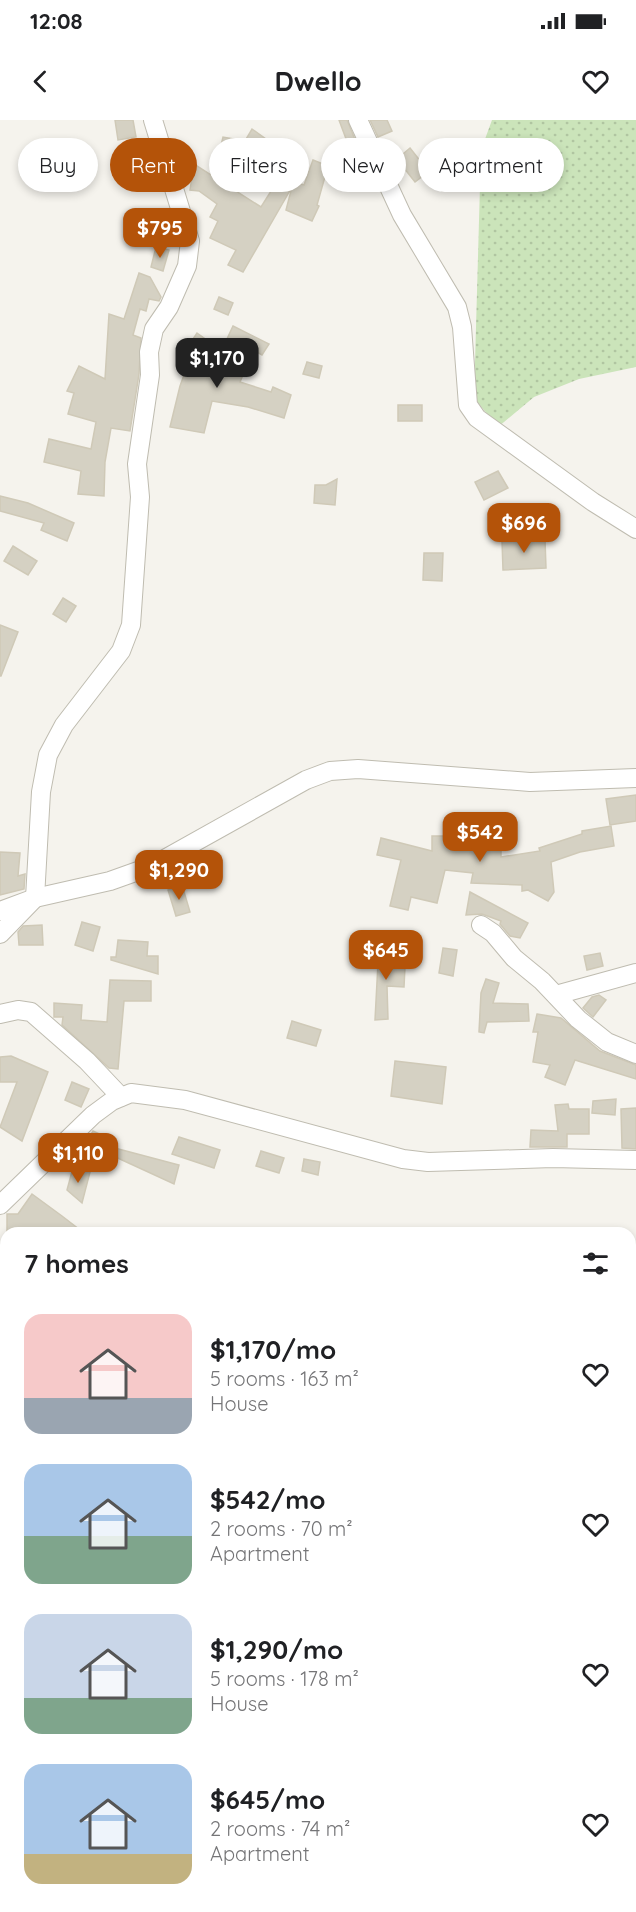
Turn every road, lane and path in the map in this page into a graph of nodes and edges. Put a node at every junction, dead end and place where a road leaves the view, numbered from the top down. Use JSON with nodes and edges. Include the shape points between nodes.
{"nodes":[{"id":1,"x":153,"y":120,"type":"edge"},
{"id":2,"x":358,"y":120,"type":"edge"},
{"id":3,"x":636,"y":529,"type":"edge"},
{"id":4,"x":636,"y":778,"type":"edge"},
{"id":5,"x":35,"y":898,"type":"junction"},
{"id":6,"x":0,"y":911,"type":"edge"},
{"id":7,"x":481,"y":925,"type":"dead end"},
{"id":8,"x":0,"y":934,"type":"edge"},
{"id":9,"x":636,"y":973,"type":"edge"},
{"id":10,"x":556,"y":995,"type":"junction"},
{"id":11,"x":0,"y":1014,"type":"edge"},
{"id":12,"x":636,"y":1054,"type":"edge"},
{"id":13,"x":121,"y":1096,"type":"junction"},
{"id":14,"x":636,"y":1160,"type":"edge"},
{"id":15,"x":0,"y":1205,"type":"edge"}],
"edges":[{"from":1,"to":5,"type":"street","via":[[184,215],[190,242],[187,266],[169,307],[154,329],[149,352],[150,375],[137,464],[140,497],[131,625],[121,651],[64,725],[48,755],[42,782]]},
{"from":2,"to":3,"type":"street","via":[[402,215],[457,307],[468,405],[477,418]]},
{"from":4,"to":5,"type":"street","via":[[530,782],[388,770],[330,771],[306,780],[152,866],[110,881]]},
{"from":5,"to":6,"type":"street"},
{"from":5,"to":8,"type":"street"},
{"from":7,"to":10,"type":"street"},
{"from":9,"to":10,"type":"street"},
{"from":10,"to":12,"type":"street","via":[[607,1042]]},
{"from":11,"to":13,"type":"street","via":[[31,1012]]},
{"from":13,"to":14,"type":"street","via":[[164,1096],[411,1160]]},
{"from":13,"to":15,"type":"street","via":[[93,1115]]}]}
